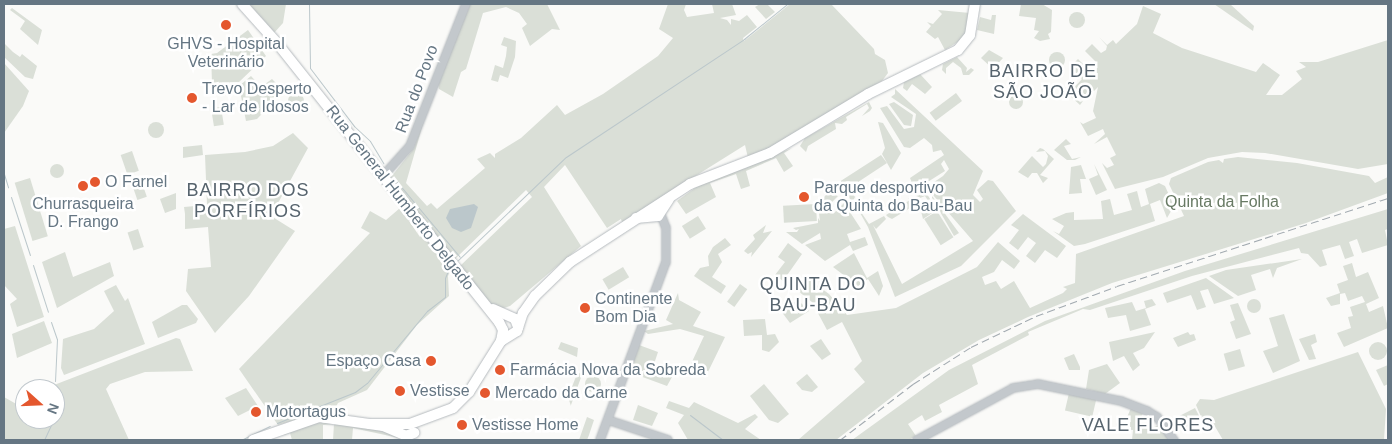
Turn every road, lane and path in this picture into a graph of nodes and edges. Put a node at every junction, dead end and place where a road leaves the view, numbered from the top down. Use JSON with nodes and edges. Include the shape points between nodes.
{"nodes":[{"id":1,"x":242,"y":4,"type":"edge"},
{"id":2,"x":466,"y":4,"type":"edge"},
{"id":3,"x":975,"y":4,"type":"edge"},
{"id":4,"x":382,"y":176,"type":"junction"},
{"id":5,"x":655,"y":212,"type":"junction"},
{"id":6,"x":480,"y":299,"type":"junction"},
{"id":7,"x":513,"y":321,"type":"junction"},
{"id":8,"x":505,"y":330,"type":"junction"},
{"id":9,"x":608,"y":420,"type":"junction"},
{"id":10,"x":408,"y":433,"type":"edge"},
{"id":11,"x":253,"y":440,"type":"edge"},
{"id":12,"x":600,"y":440,"type":"edge"},
{"id":13,"x":668,"y":440,"type":"edge"},
{"id":14,"x":916,"y":440,"type":"edge"},
{"id":15,"x":1174,"y":440,"type":"edge"}],
"edges":[{"from":1,"to":4,"type":"main road","name":"Rua General Humberto Delgado"},
{"from":2,"to":4,"type":"street","name":"Rua do Povo","via":[[410,146]]},
{"from":3,"to":5,"type":"main road","via":[[970,35],[958,50],[868,94],[770,153],[700,179],[671,196]]},
{"from":4,"to":6,"type":"main road","name":"Rua General Humberto Delgado"},
{"from":5,"to":7,"type":"main road","via":[[636,218],[561,268]]},
{"from":5,"to":9,"type":"street","via":[[666,231],[666,262]]},
{"from":6,"to":7,"type":"main road","name":"Rua General Humberto Delgado"},
{"from":6,"to":8,"type":"main road","name":"Rua General Humberto Delgado"},
{"from":7,"to":8,"type":"main road"},
{"from":7,"to":8,"type":"main road"},
{"from":8,"to":10,"type":"main road","via":[[460,401]]},
{"from":9,"to":12,"type":"street"},
{"from":9,"to":13,"type":"street"},
{"from":10,"to":11,"type":"main road","via":[[319,417]]},
{"from":14,"to":15,"type":"street","via":[[1013,388],[1038,384],[1147,410],[1157,417]]}]}
